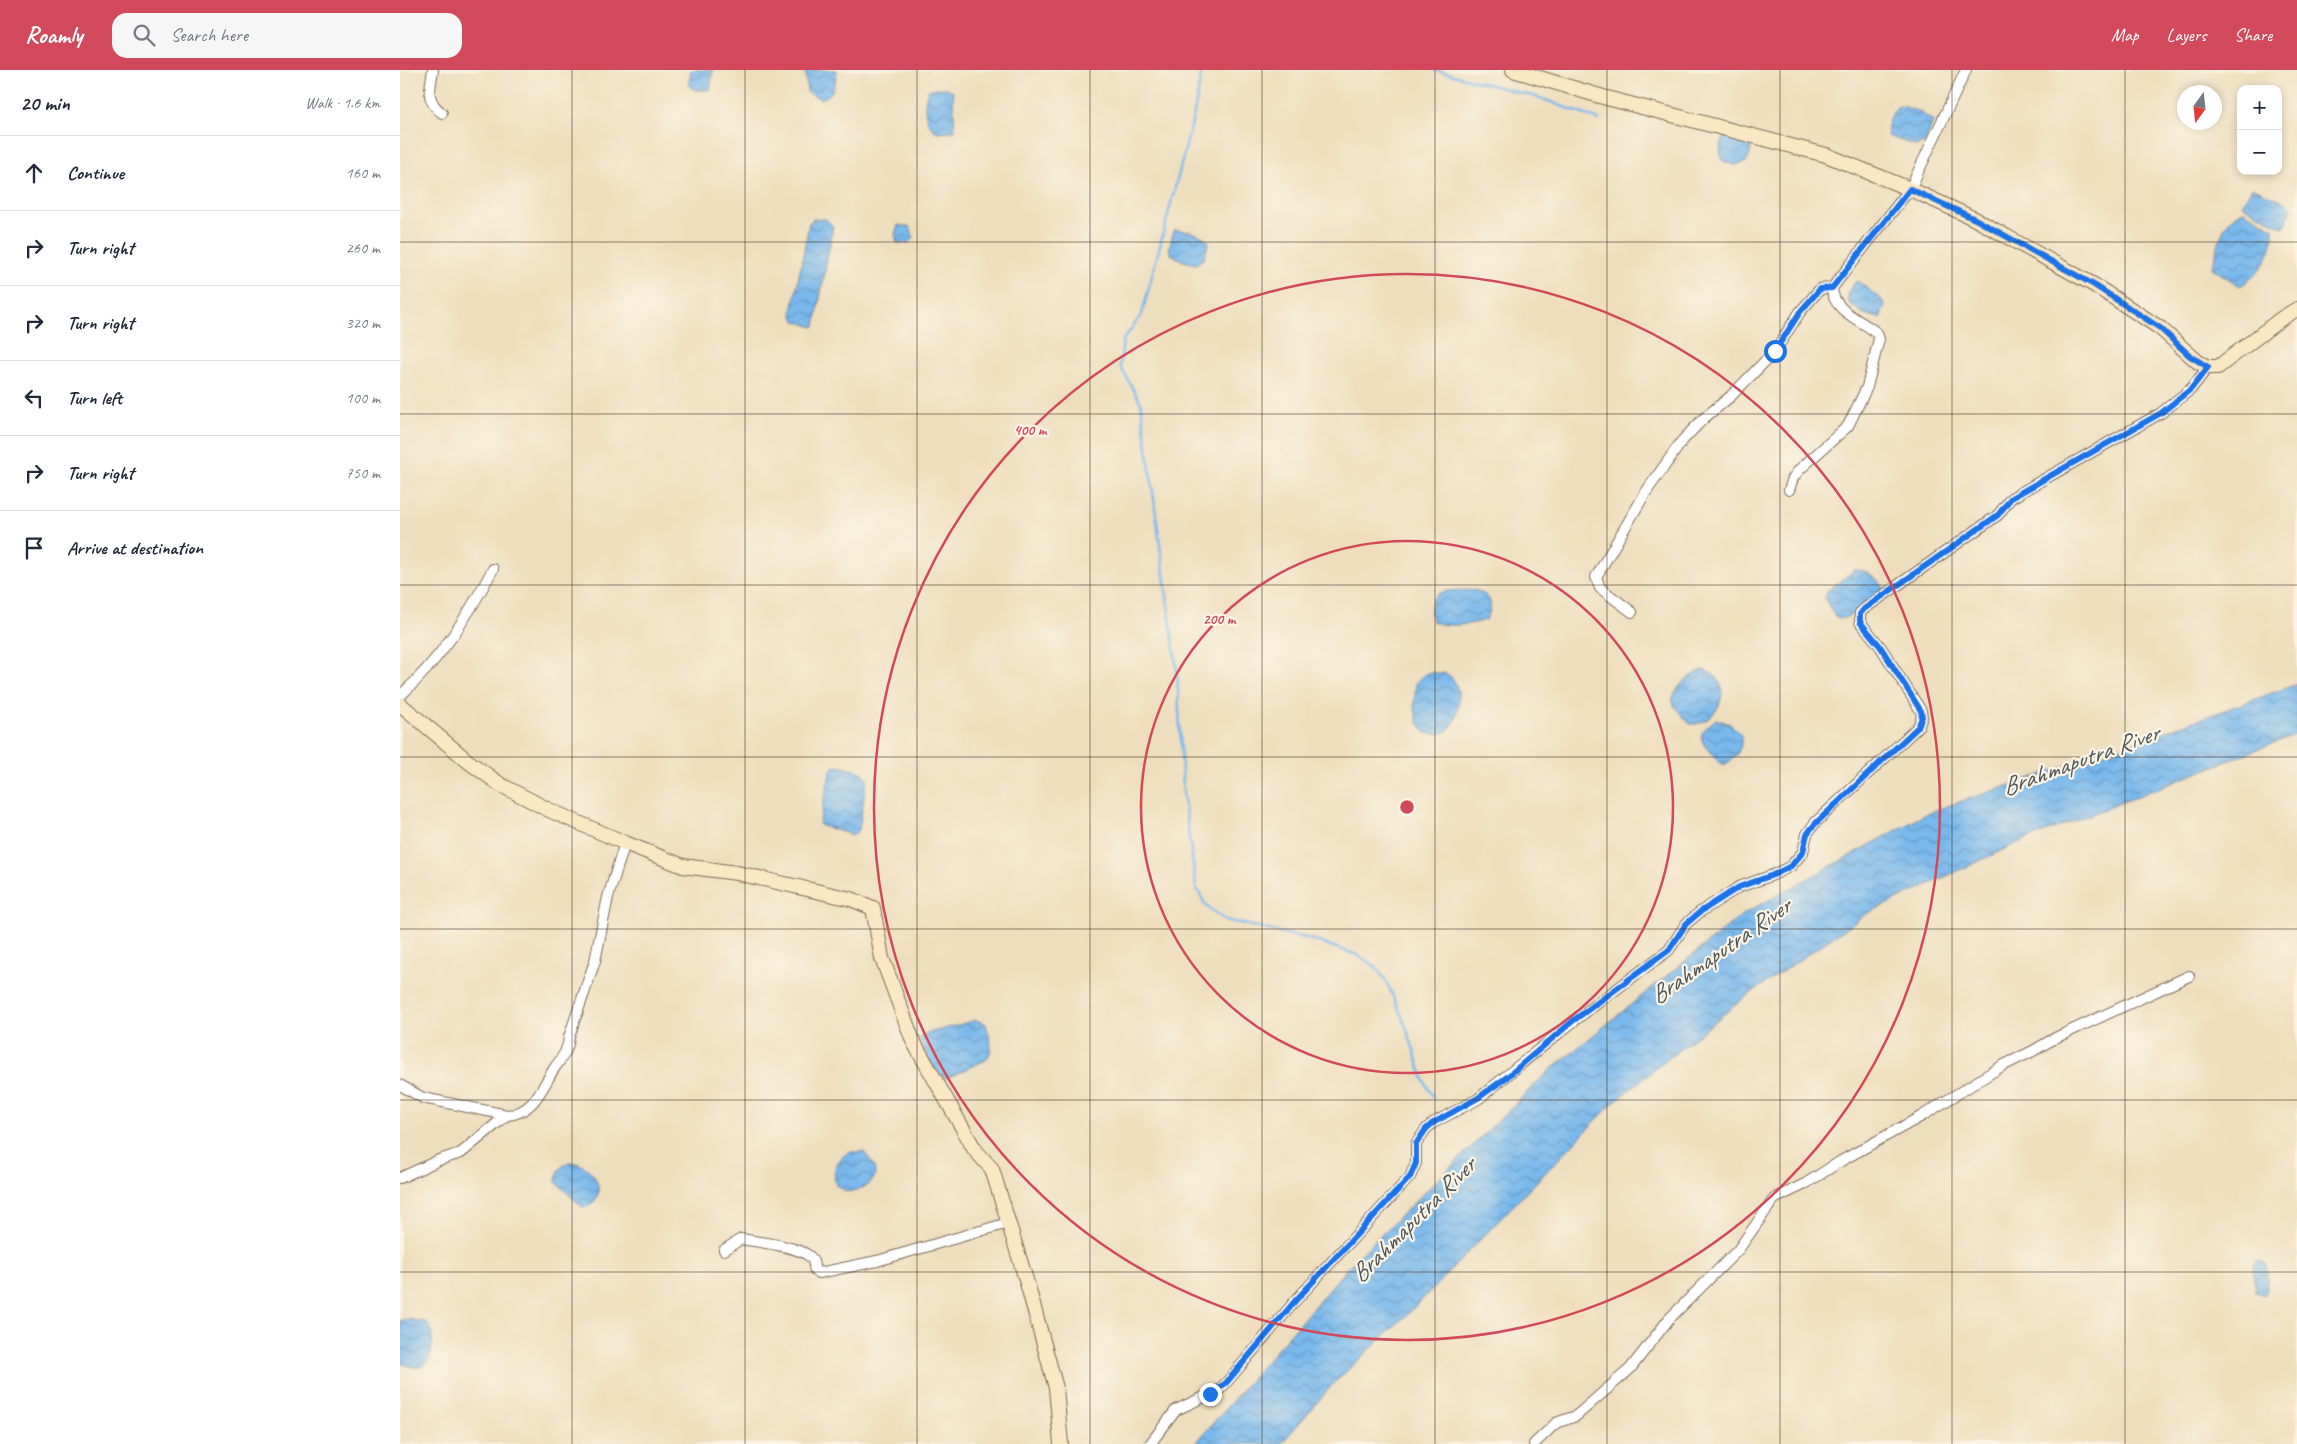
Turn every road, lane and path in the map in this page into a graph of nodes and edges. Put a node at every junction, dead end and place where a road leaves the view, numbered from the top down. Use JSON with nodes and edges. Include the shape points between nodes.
{"nodes":[{"id":1,"x":432,"y":70,"type":"edge"},
{"id":2,"x":1513,"y":70,"type":"edge"},
{"id":3,"x":1966,"y":70,"type":"edge"},
{"id":4,"x":442,"y":113,"type":"dead end"},
{"id":5,"x":1910,"y":189,"type":"junction"},
{"id":6,"x":1832,"y":288,"type":"junction"},
{"id":7,"x":2297,"y":309,"type":"edge"},
{"id":8,"x":2208,"y":367,"type":"junction"},
{"id":9,"x":1789,"y":490,"type":"dead end"},
{"id":10,"x":493,"y":569,"type":"dead end"},
{"id":11,"x":1632,"y":612,"type":"dead end"},
{"id":12,"x":400,"y":696,"type":"edge"},
{"id":13,"x":400,"y":704,"type":"edge"},
{"id":14,"x":625,"y":843,"type":"junction"},
{"id":15,"x":2188,"y":976,"type":"dead end"},
{"id":16,"x":400,"y":1085,"type":"edge"},
{"id":17,"x":507,"y":1116,"type":"junction"},
{"id":18,"x":400,"y":1178,"type":"edge"},
{"id":19,"x":1008,"y":1223,"type":"junction"},
{"id":20,"x":724,"y":1250,"type":"dead end"},
{"id":21,"x":1061,"y":1444,"type":"edge"},
{"id":22,"x":1150,"y":1444,"type":"edge"},
{"id":23,"x":1534,"y":1444,"type":"edge"}],
"edges":[{"from":1,"to":4,"type":"street","via":[[430,98],[432,106]]},
{"from":2,"to":5,"type":"street","via":[[1603,98],[1826,155]]},
{"from":3,"to":5,"type":"street"},
{"from":5,"to":6,"type":"street"},
{"from":5,"to":8,"type":"street","via":[[1975,219],[2094,285],[2160,328],[2190,356]]},
{"from":6,"to":9,"type":"street","via":[[1842,309],[1877,333],[1879,339],[1866,387],[1848,426],[1799,470]]},
{"from":6,"to":11,"type":"street","via":[[1820,289],[1775,351],[1731,396],[1702,419],[1646,492],[1596,577],[1600,588]]},
{"from":7,"to":8,"type":"street","via":[[2218,367]]},
{"from":8,"to":22,"type":"street","via":[[2191,389],[2161,413],[2011,498],[1998,515],[1864,609],[1860,622],[1880,646],[1921,711],[1918,727],[1815,824],[1807,834],[1803,852],[1791,866],[1739,887],[1700,912],[1686,924],[1669,950],[1574,1020],[1507,1077],[1426,1129],[1416,1144],[1416,1163],[1410,1177],[1296,1300],[1226,1383],[1206,1397],[1176,1410]]},
{"from":10,"to":12,"type":"street","via":[[455,635],[416,682]]},
{"from":13,"to":14,"type":"street","via":[[501,785]]},
{"from":14,"to":17,"type":"street","via":[[608,897],[595,961],[566,1054],[527,1109]]},
{"from":14,"to":19,"type":"street","via":[[694,869],[737,873],[851,899],[872,908],[882,958],[913,1041],[975,1150],[992,1168]]},
{"from":15,"to":23,"type":"street","via":[[2002,1066],[1922,1116],[1774,1199],[1738,1250],[1669,1319],[1630,1369],[1576,1416],[1556,1423]]},
{"from":16,"to":17,"type":"street","via":[[423,1098]]},
{"from":17,"to":18,"type":"street","via":[[461,1153]]},
{"from":19,"to":20,"type":"street","via":[[886,1258],[819,1273],[807,1255],[790,1248],[741,1239]]},
{"from":19,"to":21,"type":"street","via":[[1056,1388]]}]}
